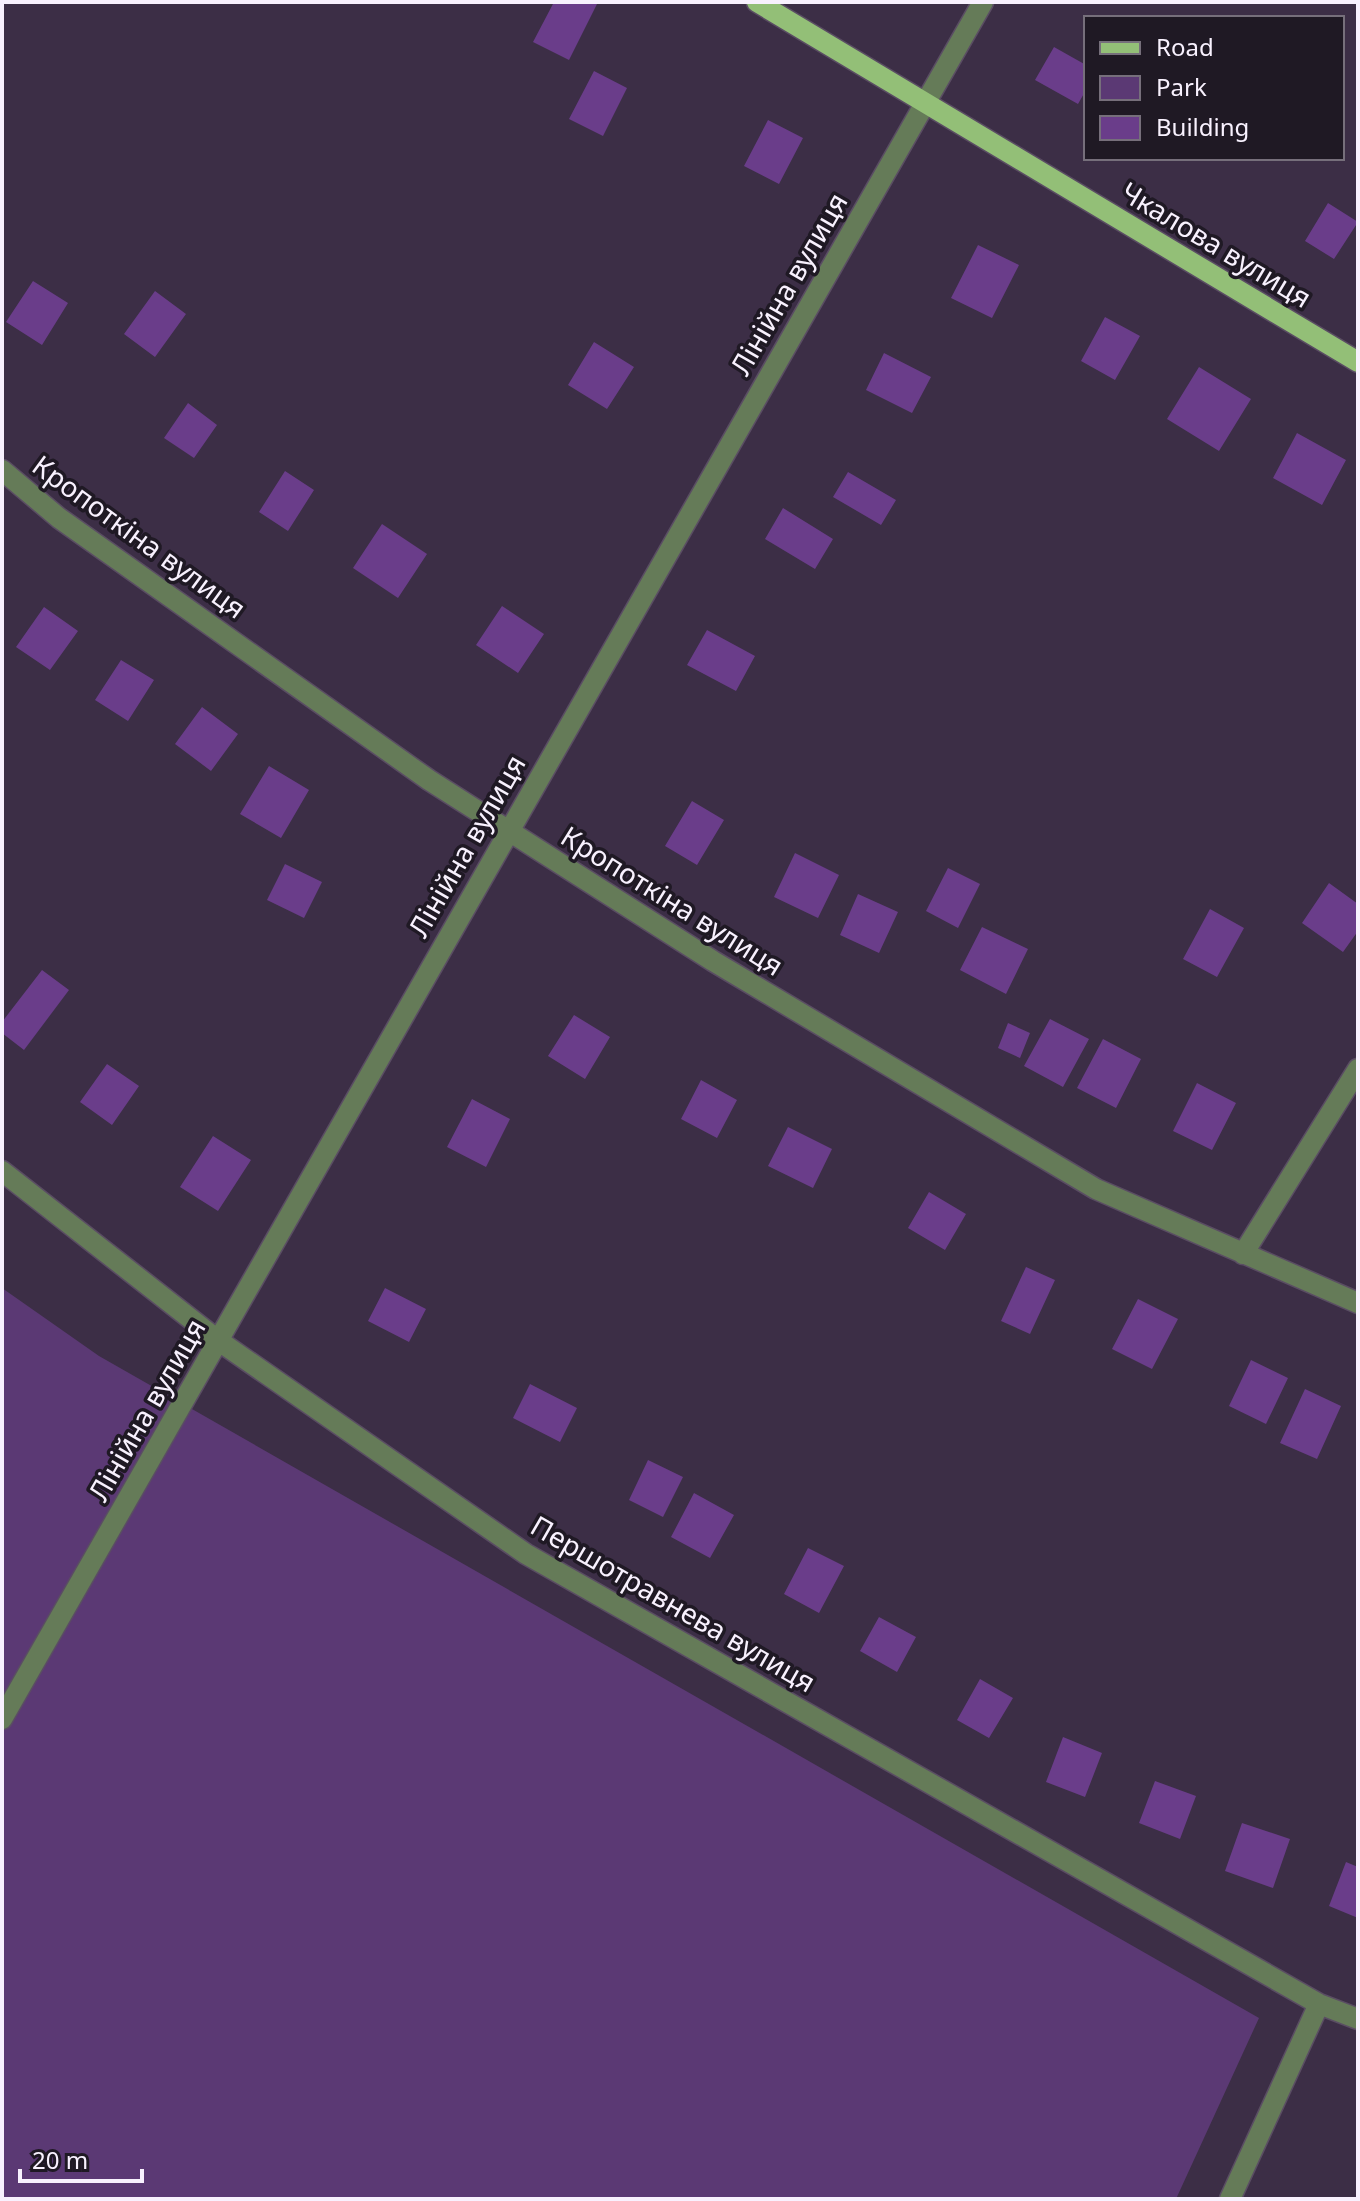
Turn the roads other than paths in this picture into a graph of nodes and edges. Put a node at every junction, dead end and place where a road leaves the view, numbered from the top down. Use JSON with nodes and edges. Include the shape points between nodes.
{"nodes":[{"id":1,"x":757,"y":2,"type":"edge"},
{"id":2,"x":983,"y":2,"type":"edge"},
{"id":3,"x":925,"y":104,"type":"junction"},
{"id":4,"x":1358,"y":362,"type":"edge"},
{"id":5,"x":2,"y":470,"type":"edge"},
{"id":6,"x":508,"y":831,"type":"junction"},
{"id":7,"x":1358,"y":1069,"type":"edge"},
{"id":8,"x":2,"y":1171,"type":"edge"},
{"id":9,"x":1243,"y":1254,"type":"junction"},
{"id":10,"x":1358,"y":1303,"type":"edge"},
{"id":11,"x":219,"y":1341,"type":"junction"},
{"id":12,"x":2,"y":1719,"type":"edge"},
{"id":13,"x":1319,"y":2004,"type":"junction"},
{"id":14,"x":1358,"y":2019,"type":"edge"},
{"id":15,"x":1230,"y":2199,"type":"edge"}],
"edges":[{"from":1,"to":3,"type":"main road","name":"Чкалова вулиця"},
{"from":2,"to":3,"type":"street","name":"Лінійна вулиця"},
{"from":3,"to":4,"type":"main road","name":"Чкалова вулиця"},
{"from":3,"to":6,"type":"street","name":"Лінійна вулиця"},
{"from":5,"to":6,"type":"street","name":"Кропоткіна вулиця","via":[[59,518]]},
{"from":6,"to":9,"type":"street","name":"Кропоткіна вулиця","via":[[713,961],[1096,1189]]},
{"from":6,"to":11,"type":"street","name":"Лінійна вулиця"},
{"from":7,"to":9,"type":"street"},
{"from":8,"to":11,"type":"street","name":"Першотравнева вулиця"},
{"from":9,"to":10,"type":"street","name":"Кропоткіна вулиця"},
{"from":11,"to":12,"type":"street","name":"Лінійна вулиця"},
{"from":11,"to":13,"type":"street","name":"Першотравнева вулиця","via":[[526,1554]]},
{"from":13,"to":14,"type":"street","name":"Першотравнева вулиця"},
{"from":13,"to":15,"type":"street"}]}
